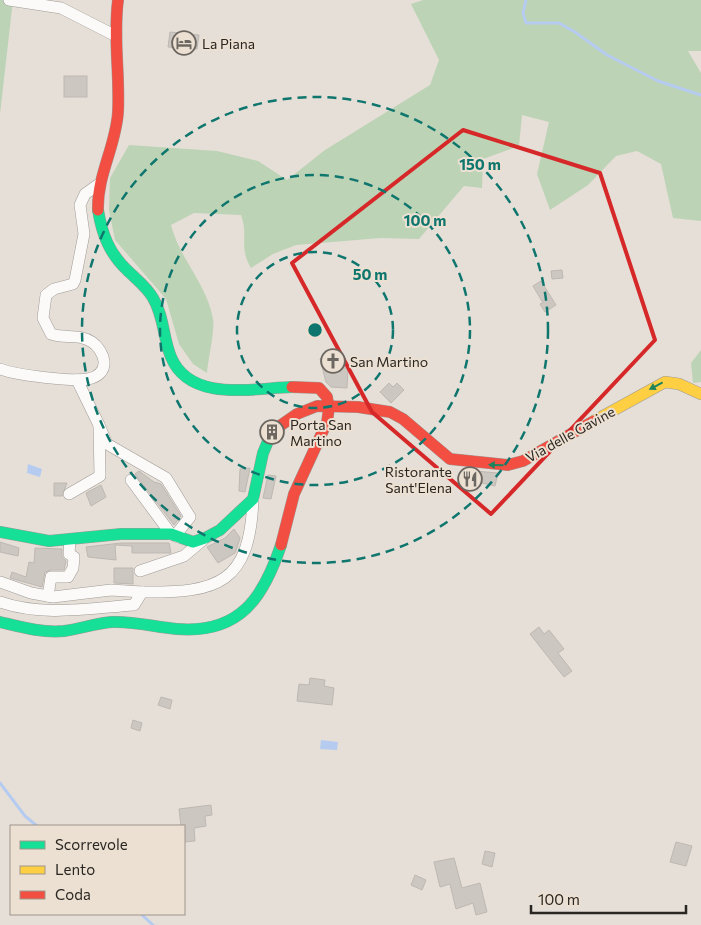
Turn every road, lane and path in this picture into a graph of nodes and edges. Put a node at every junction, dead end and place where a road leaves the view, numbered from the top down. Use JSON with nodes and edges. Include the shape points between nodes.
{"nodes":[{"id":1,"x":9,"y":0,"type":"edge"},
{"id":2,"x":118,"y":0,"type":"edge"},
{"id":3,"x":114,"y":35,"type":"junction"},
{"id":4,"x":99,"y":184,"type":"junction"},
{"id":5,"x":0,"y":369,"type":"edge"},
{"id":6,"x":77,"y":380,"type":"junction"},
{"id":7,"x":701,"y":394,"type":"edge"},
{"id":8,"x":327,"y":406,"type":"junction"},
{"id":9,"x":98,"y":425,"type":"junction"},
{"id":10,"x":131,"y":480,"type":"dead end"},
{"id":11,"x":70,"y":494,"type":"dead end"},
{"id":12,"x":252,"y":499,"type":"junction"},
{"id":13,"x":0,"y":532,"type":"edge"},
{"id":14,"x":175,"y":536,"type":"junction"},
{"id":15,"x":205,"y":538,"type":"junction"},
{"id":16,"x":70,"y":540,"type":"junction"},
{"id":17,"x":140,"y":570,"type":"dead end"},
{"id":18,"x":0,"y":582,"type":"edge"},
{"id":19,"x":142,"y":592,"type":"junction"},
{"id":20,"x":48,"y":596,"type":"junction"},
{"id":21,"x":0,"y":602,"type":"edge"},
{"id":22,"x":0,"y":622,"type":"edge"}],
"edges":[{"from":1,"to":3,"type":"street","via":[[62,8]]},
{"from":2,"to":3,"type":"street"},
{"from":3,"to":4,"type":"street","via":[[117,117]]},
{"from":4,"to":6,"type":"street","via":[[85,194],[80,205],[84,234],[75,280],[67,287],[46,295],[43,318],[51,334],[82,337],[98,348],[103,357],[101,373],[90,379]]},
{"from":4,"to":8,"type":"street","via":[[98,214],[108,247],[153,297],[170,355],[182,373],[190,380],[211,388],[319,388],[325,393]]},
{"from":5,"to":6,"type":"street","via":[[17,374]]},
{"from":6,"to":9,"type":"street"},
{"from":7,"to":8,"type":"street","name":"Via delle Gavine","one_way":true,"via":[[679,384],[665,382],[523,461],[508,466],[450,459],[403,419],[390,412]]},
{"from":8,"to":12,"type":"street","name":"Via delle Gavine","via":[[317,406],[297,414],[272,432],[263,453]]},
{"from":8,"to":22,"type":"street","via":[[325,430],[295,489],[275,560],[251,601],[230,622],[188,630],[117,621],[49,632]]},
{"from":9,"to":11,"type":"street","via":[[100,476]]},
{"from":9,"to":14,"type":"street","via":[[107,444],[166,478],[172,485],[190,516]]},
{"from":10,"to":14,"type":"street"},
{"from":12,"to":15,"type":"street","via":[[220,530]]},
{"from":12,"to":19,"type":"street","via":[[248,538],[230,575],[192,591]]},
{"from":13,"to":16,"type":"street","via":[[37,540]]},
{"from":14,"to":15,"type":"street","via":[[193,542]]},
{"from":14,"to":16,"type":"street","via":[[121,534]]},
{"from":15,"to":17,"type":"street","via":[[184,556]]},
{"from":16,"to":20,"type":"street","via":[[69,554],[74,557],[72,574],[51,577]]},
{"from":18,"to":20,"type":"street"},
{"from":19,"to":20,"type":"street","via":[[111,590]]},
{"from":19,"to":21,"type":"street","via":[[134,605],[42,610]]}]}
